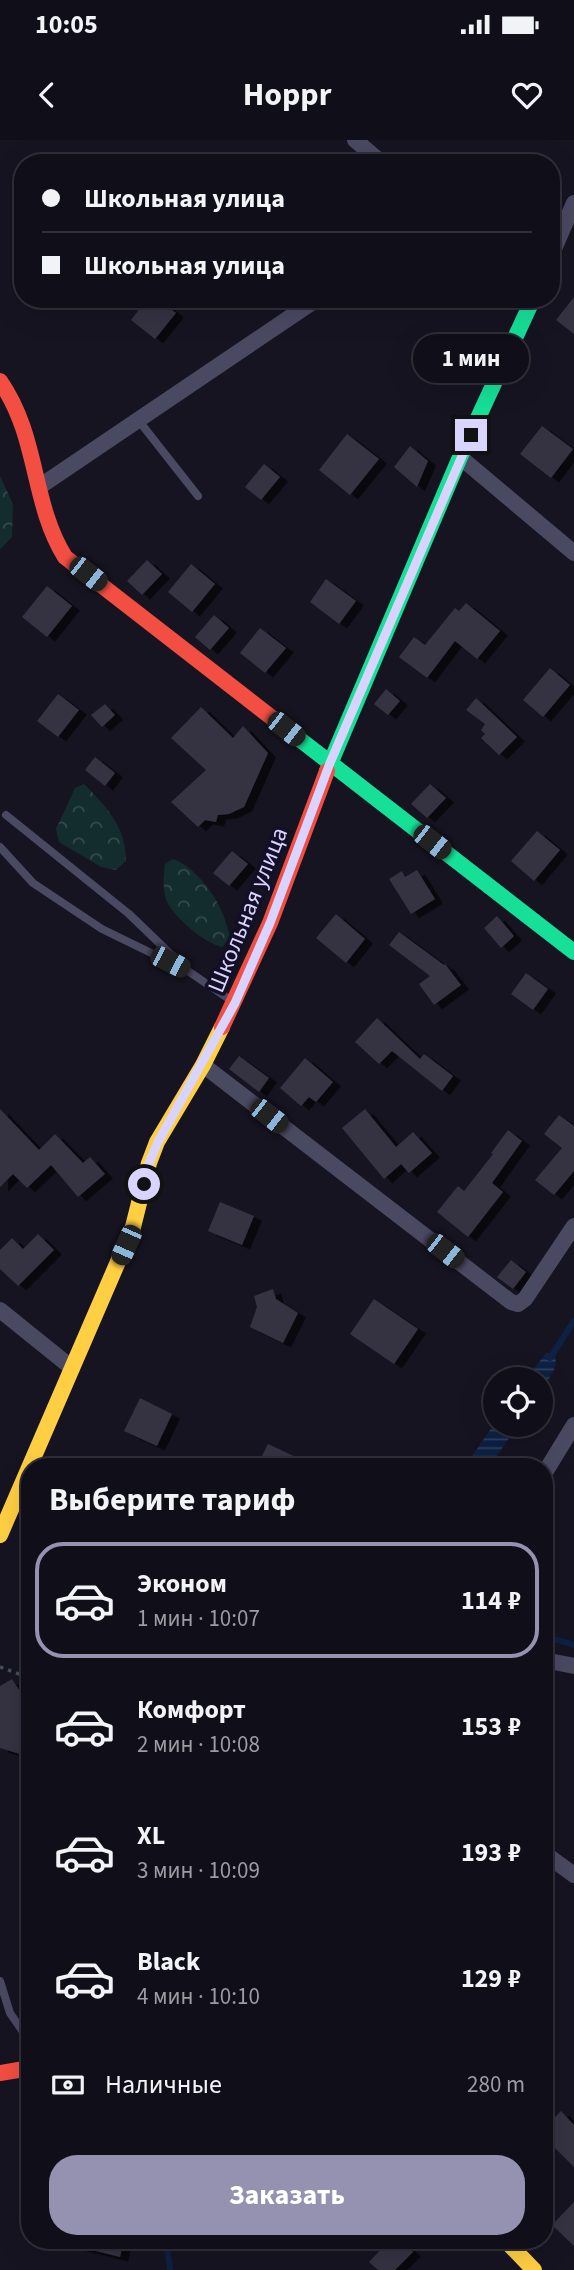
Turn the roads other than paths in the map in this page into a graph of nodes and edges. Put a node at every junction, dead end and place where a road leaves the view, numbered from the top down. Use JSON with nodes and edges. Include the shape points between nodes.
{"nodes":[{"id":1,"x":355,"y":140,"type":"edge"},
{"id":2,"x":371,"y":154,"type":"edge"},
{"id":3,"x":573,"y":208,"type":"edge"},
{"id":4,"x":560,"y":236,"type":"edge"},
{"id":5,"x":304,"y":308,"type":"edge"},
{"id":6,"x":529,"y":308,"type":"edge"},
{"id":7,"x":0,"y":381,"type":"edge"},
{"id":8,"x":139,"y":421,"type":"junction"},
{"id":9,"x":460,"y":457,"type":"junction"},
{"id":10,"x":38,"y":487,"type":"junction"},
{"id":11,"x":198,"y":496,"type":"dead end"},
{"id":12,"x":574,"y":553,"type":"edge"},
{"id":13,"x":330,"y":763,"type":"junction"},
{"id":14,"x":6,"y":815,"type":"dead end"},
{"id":15,"x":0,"y":847,"type":"edge"},
{"id":16,"x":574,"y":952,"type":"edge"},
{"id":17,"x":188,"y":971,"type":"junction"},
{"id":18,"x":235,"y":1003,"type":"junction"},
{"id":19,"x":203,"y":1065,"type":"junction"},
{"id":20,"x":574,"y":1226,"type":"edge"},
{"id":21,"x":0,"y":1310,"type":"edge"},
{"id":22,"x":72,"y":1368,"type":"junction"},
{"id":23,"x":574,"y":1424,"type":"edge"},
{"id":24,"x":33,"y":1458,"type":"edge"},
{"id":25,"x":553,"y":1459,"type":"edge"},
{"id":26,"x":21,"y":1486,"type":"edge"},
{"id":27,"x":0,"y":1535,"type":"edge"},
{"id":28,"x":553,"y":1662,"type":"edge"},
{"id":29,"x":574,"y":1666,"type":"edge"},
{"id":30,"x":553,"y":1860,"type":"edge"},
{"id":31,"x":574,"y":1875,"type":"edge"},
{"id":32,"x":0,"y":1981,"type":"edge"},
{"id":33,"x":21,"y":2029,"type":"edge"},
{"id":34,"x":21,"y":2070,"type":"edge"},
{"id":35,"x":0,"y":2073,"type":"edge"},
{"id":36,"x":514,"y":2249,"type":"edge"},
{"id":37,"x":534,"y":2270,"type":"edge"}],
"edges":[{"from":1,"to":2,"type":"street"},
{"from":3,"to":4,"type":"street"},
{"from":5,"to":8,"type":"street"},
{"from":6,"to":9,"type":"street","name":"Школьная улица"},
{"from":7,"to":10,"type":"street","via":[[12,398],[32,450]]},
{"from":8,"to":10,"type":"street"},
{"from":8,"to":11,"type":"lane"},
{"from":9,"to":12,"type":"street"},
{"from":9,"to":13,"type":"street","name":"Школьная улица"},
{"from":10,"to":13,"type":"street","via":[[44,516],[65,557]]},
{"from":13,"to":16,"type":"street"},
{"from":13,"to":18,"type":"street","name":"Школьная улица"},
{"from":14,"to":17,"type":"lane","via":[[129,914]]},
{"from":15,"to":17,"type":"lane","via":[[33,883],[102,929]]},
{"from":17,"to":18,"type":"lane"},
{"from":18,"to":19,"type":"street","name":"Школьная улица"},
{"from":19,"to":20,"type":"street","via":[[511,1302],[519,1304],[525,1299]]},
{"from":19,"to":22,"type":"street","name":"Школьная улица","via":[[158,1142],[133,1227]]},
{"from":21,"to":22,"type":"street"},
{"from":22,"to":24,"type":"street","name":"Школьная улица"},
{"from":23,"to":25,"type":"street"},
{"from":26,"to":27,"type":"street","name":"Школьная улица"},
{"from":28,"to":29,"type":"street"},
{"from":30,"to":31,"type":"street"},
{"from":32,"to":33,"type":"lane","via":[[10,2013]]},
{"from":34,"to":35,"type":"street"},
{"from":36,"to":37,"type":"street"}]}
